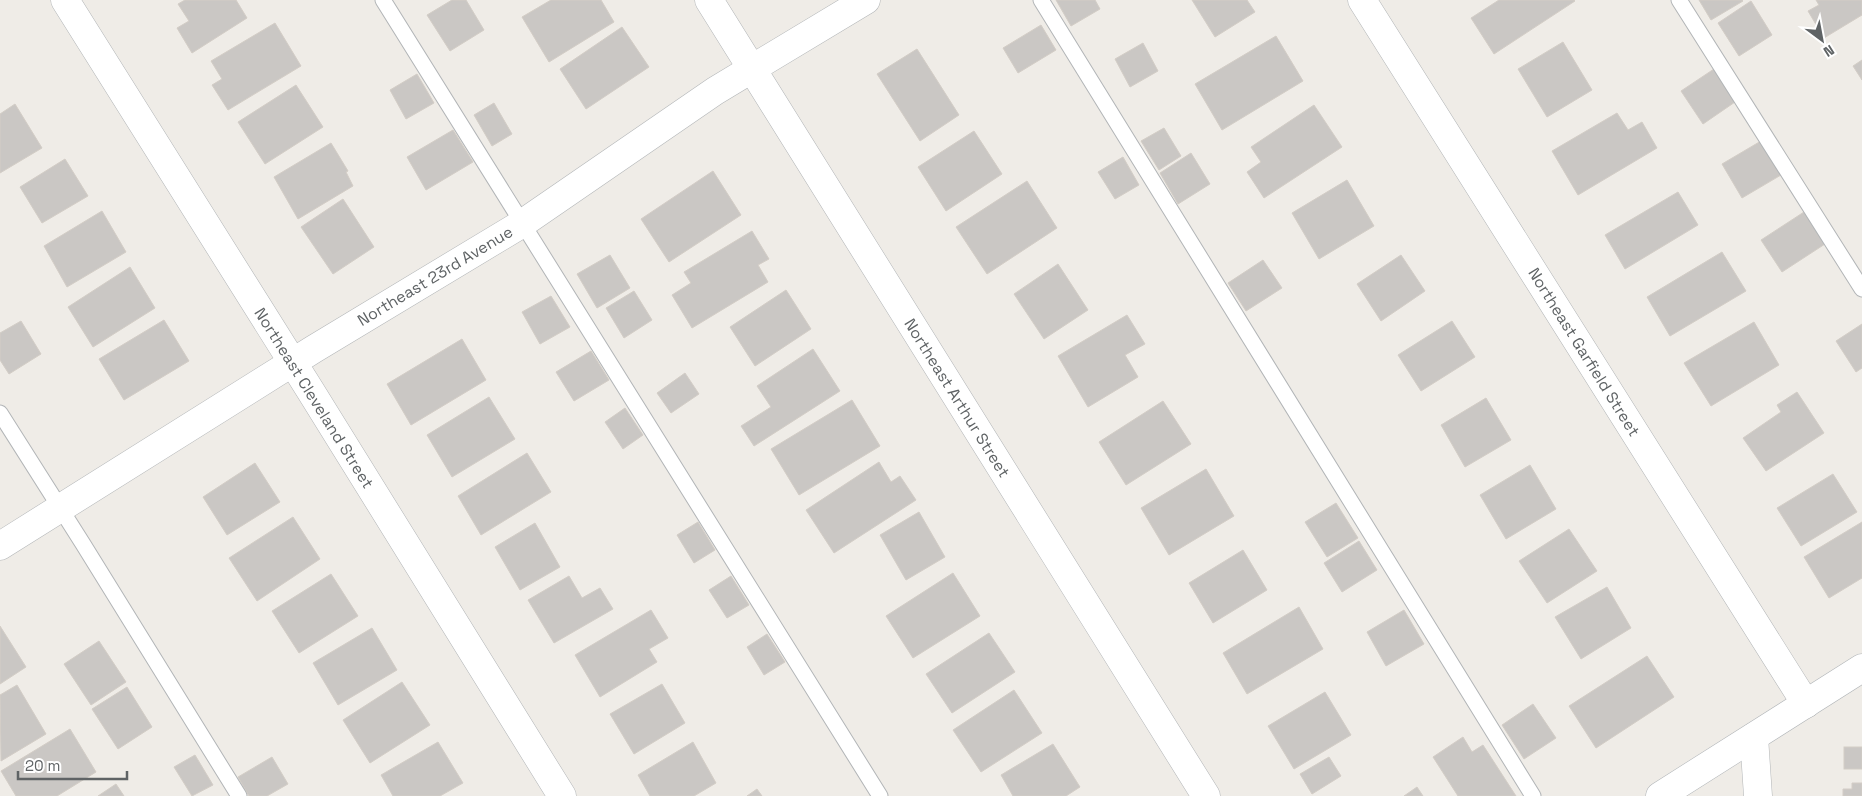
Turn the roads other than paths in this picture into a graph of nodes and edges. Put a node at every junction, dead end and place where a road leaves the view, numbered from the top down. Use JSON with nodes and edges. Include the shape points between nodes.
{"nodes":[{"id":1,"x":65,"y":0,"type":"edge"},
{"id":2,"x":383,"y":0,"type":"edge"},
{"id":3,"x":709,"y":0,"type":"edge"},
{"id":4,"x":866,"y":0,"type":"edge"},
{"id":5,"x":1041,"y":0,"type":"edge"},
{"id":6,"x":1362,"y":0,"type":"edge"},
{"id":7,"x":1679,"y":0,"type":"edge"},
{"id":8,"x":750,"y":68,"type":"junction"},
{"id":9,"x":523,"y":223,"type":"junction"},
{"id":10,"x":1862,"y":289,"type":"edge"},
{"id":11,"x":293,"y":363,"type":"junction"},
{"id":12,"x":0,"y":413,"type":"edge"},
{"id":13,"x":61,"y":508,"type":"junction"},
{"id":14,"x":0,"y":546,"type":"edge"},
{"id":15,"x":1862,"y":668,"type":"edge"},
{"id":16,"x":1806,"y":704,"type":"junction"},
{"id":17,"x":1754,"y":736,"type":"junction"},
{"id":18,"x":239,"y":796,"type":"edge"},
{"id":19,"x":562,"y":796,"type":"edge"},
{"id":20,"x":880,"y":796,"type":"edge"},
{"id":21,"x":1206,"y":796,"type":"edge"},
{"id":22,"x":1533,"y":796,"type":"edge"},
{"id":23,"x":1660,"y":796,"type":"edge"},
{"id":24,"x":1758,"y":796,"type":"edge"}],
"edges":[{"from":1,"to":11,"type":"street","name":"Northeast Cleveland Street"},
{"from":2,"to":9,"type":"lane"},
{"from":3,"to":8,"type":"street","name":"Northeast Arthur Street"},
{"from":4,"to":8,"type":"street","name":"Northeast 23rd Avenue"},
{"from":5,"to":22,"type":"lane"},
{"from":6,"to":16,"type":"street","name":"Northeast Garfield Street"},
{"from":7,"to":10,"type":"lane"},
{"from":8,"to":9,"type":"street","name":"Northeast 23rd Avenue"},
{"from":8,"to":21,"type":"street","name":"Northeast Arthur Street"},
{"from":9,"to":11,"type":"street","name":"Northeast 23rd Avenue"},
{"from":9,"to":20,"type":"lane"},
{"from":11,"to":13,"type":"street","name":"Northeast 23rd Avenue"},
{"from":11,"to":19,"type":"street","name":"Northeast Cleveland Street"},
{"from":12,"to":13,"type":"lane"},
{"from":13,"to":14,"type":"street","name":"Northeast 23rd Avenue"},
{"from":13,"to":18,"type":"lane"},
{"from":15,"to":16,"type":"street"},
{"from":16,"to":17,"type":"street"},
{"from":17,"to":23,"type":"street"},
{"from":17,"to":24,"type":"street"}]}
